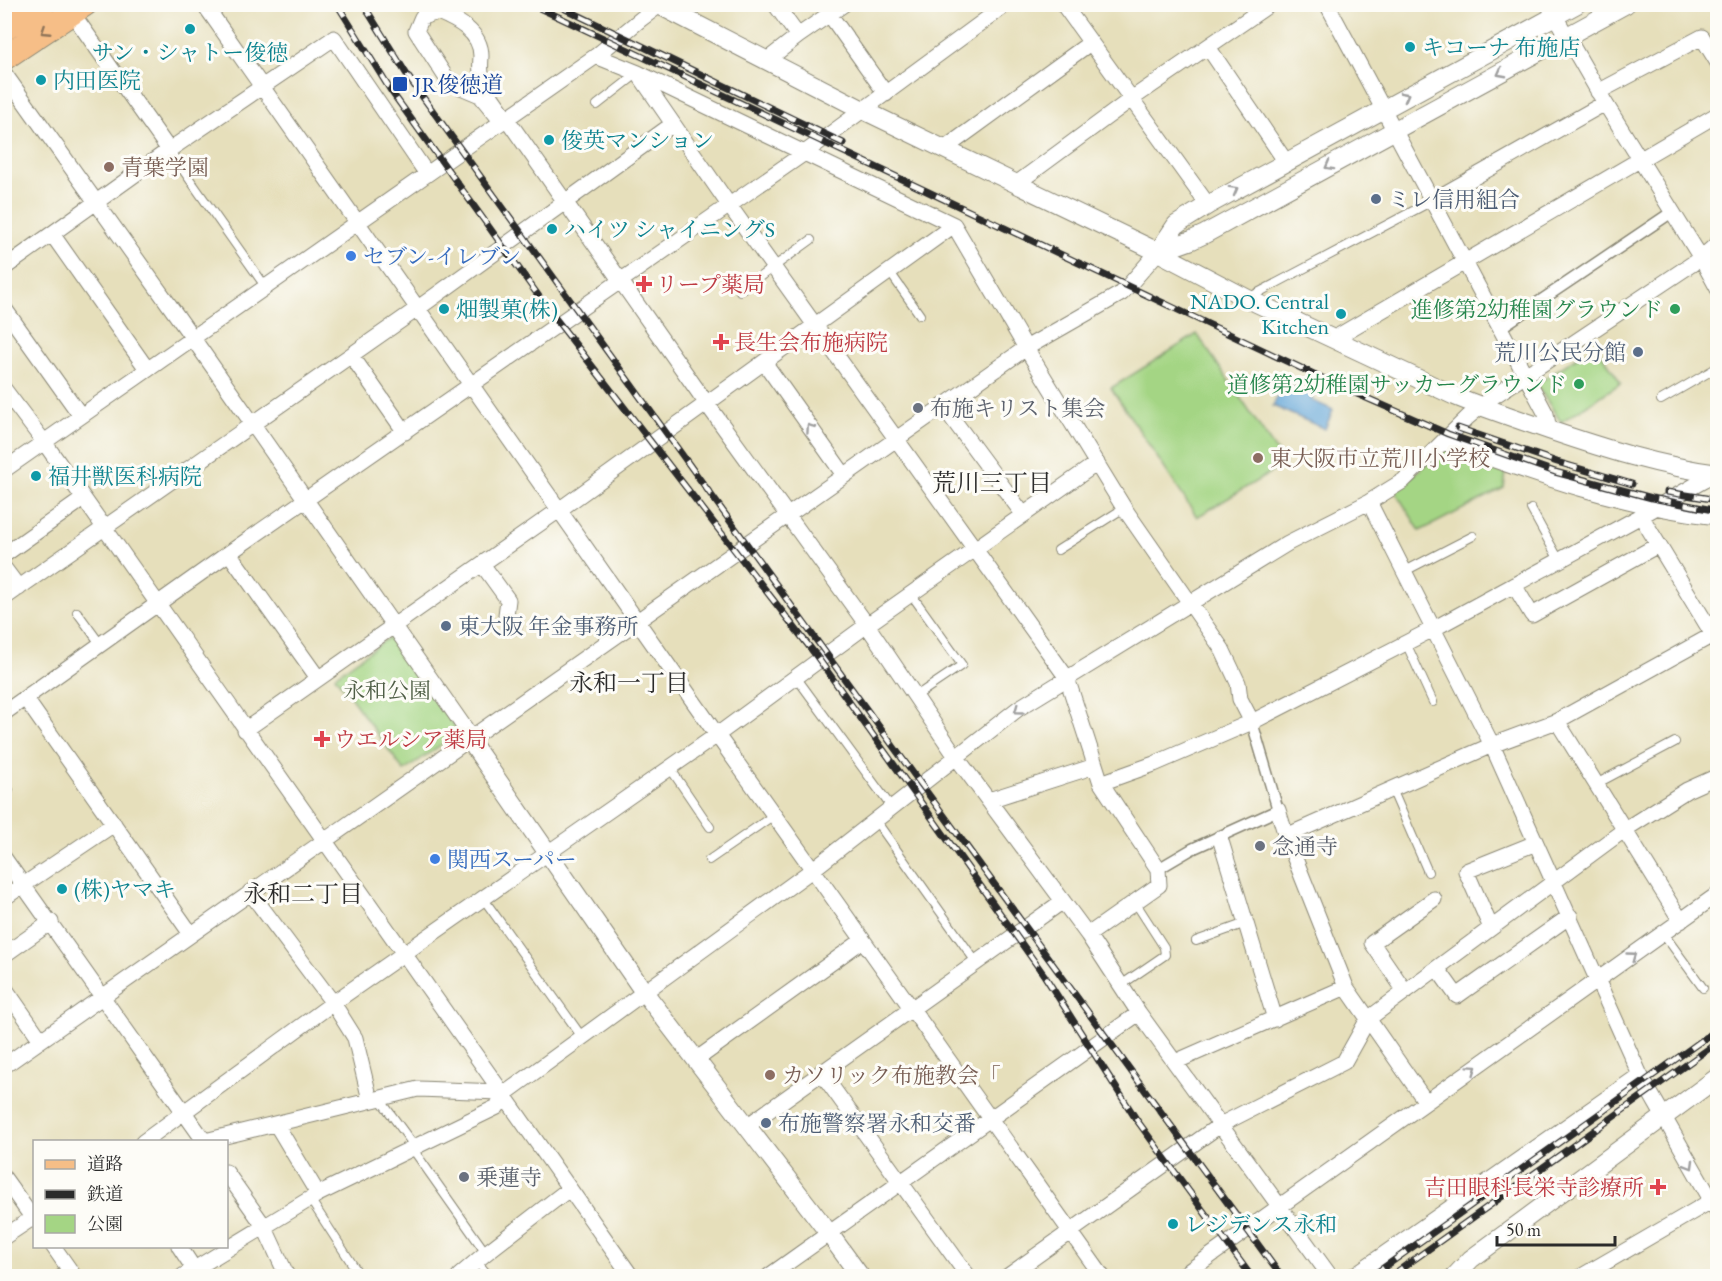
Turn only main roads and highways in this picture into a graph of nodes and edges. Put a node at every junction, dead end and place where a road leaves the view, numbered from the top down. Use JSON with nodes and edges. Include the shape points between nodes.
{"nodes":[{"id":1,"x":43,"y":4,"type":"edge"},
{"id":2,"x":79,"y":9,"type":"edge"},
{"id":3,"x":4,"y":29,"type":"edge"},
{"id":4,"x":4,"y":58,"type":"edge"}],
"edges":[{"from":1,"to":3,"type":"main road"},
{"from":2,"to":4,"type":"main road","one_way":true}]}
